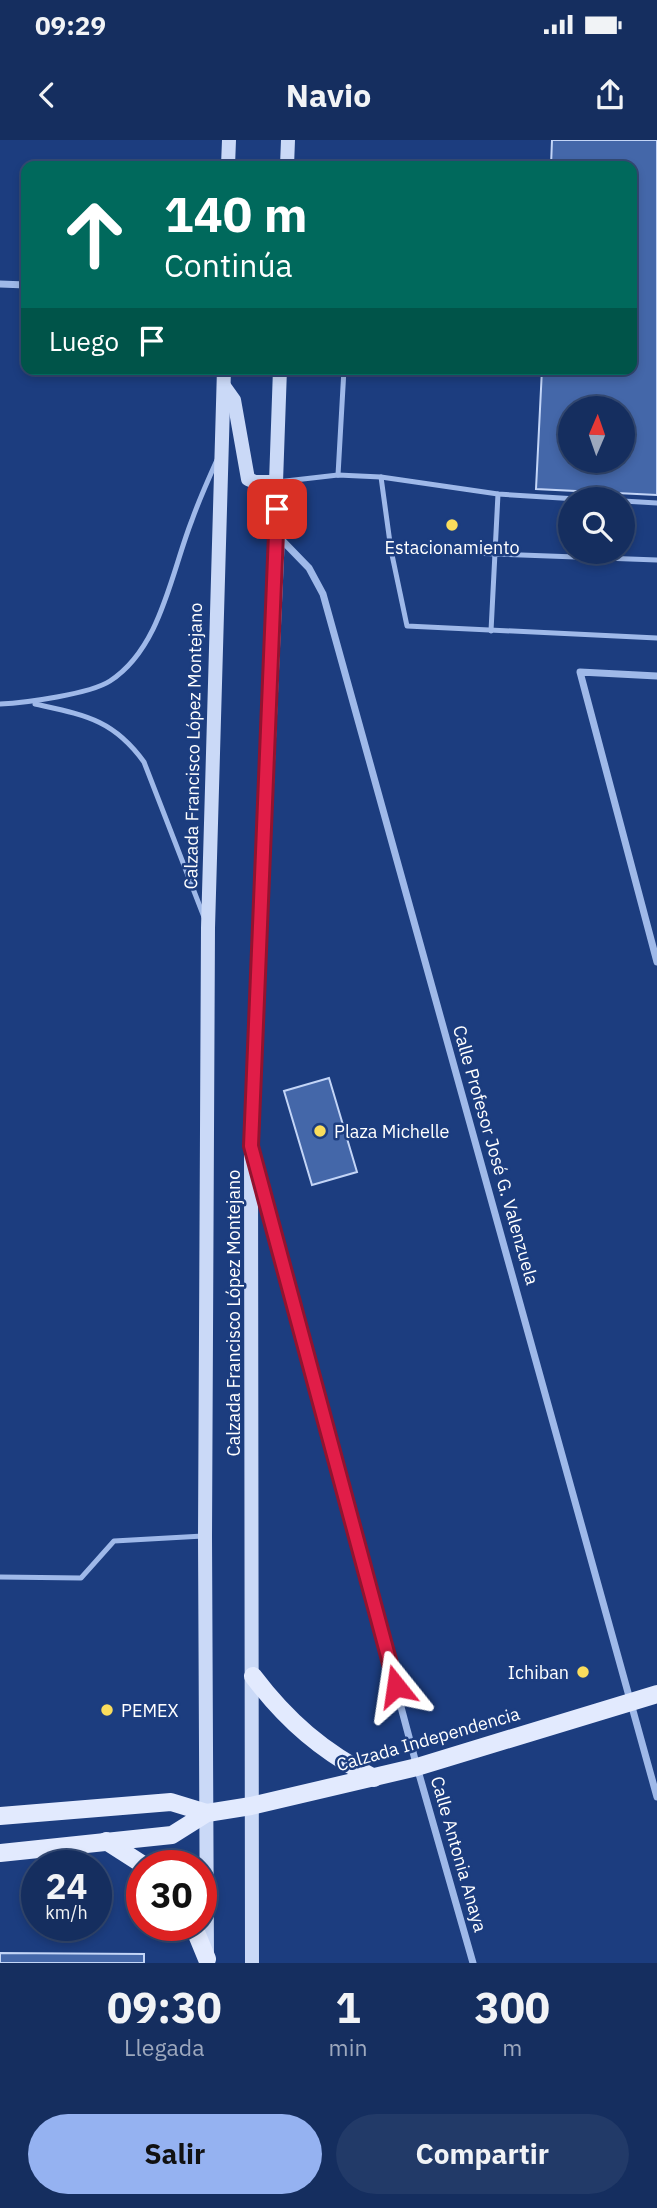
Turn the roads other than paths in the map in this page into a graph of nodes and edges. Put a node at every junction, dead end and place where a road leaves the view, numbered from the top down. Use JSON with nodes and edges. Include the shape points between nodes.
{"nodes":[{"id":1,"x":229,"y":140,"type":"edge"},
{"id":2,"x":288,"y":140,"type":"edge"},
{"id":3,"x":229,"y":161,"type":"edge"},
{"id":4,"x":287,"y":161,"type":"edge"},
{"id":5,"x":0,"y":284,"type":"edge"},
{"id":6,"x":21,"y":285,"type":"edge"},
{"id":7,"x":224,"y":375,"type":"edge"},
{"id":8,"x":280,"y":375,"type":"edge"},
{"id":9,"x":344,"y":375,"type":"edge"},
{"id":10,"x":224,"y":386,"type":"junction"},
{"id":11,"x":219,"y":454,"type":"junction"},
{"id":12,"x":338,"y":475,"type":"junction"},
{"id":13,"x":381,"y":477,"type":"junction"},
{"id":14,"x":276,"y":482,"type":"junction"},
{"id":15,"x":498,"y":494,"type":"junction"},
{"id":16,"x":558,"y":498,"type":"edge"},
{"id":17,"x":635,"y":502,"type":"edge"},
{"id":18,"x":657,"y":503,"type":"edge"},
{"id":19,"x":278,"y":535,"type":"junction"},
{"id":20,"x":391,"y":550,"type":"junction"},
{"id":21,"x":496,"y":554,"type":"junction"},
{"id":22,"x":657,"y":560,"type":"edge"},
{"id":23,"x":491,"y":631,"type":"junction"},
{"id":24,"x":657,"y":638,"type":"edge"},
{"id":25,"x":657,"y":676,"type":"edge"},
{"id":26,"x":32,"y":703,"type":"junction"},
{"id":27,"x":0,"y":704,"type":"edge"},
{"id":28,"x":208,"y":928,"type":"junction"},
{"id":29,"x":657,"y":962,"type":"edge"},
{"id":30,"x":251,"y":1146,"type":"junction"},
{"id":31,"x":205,"y":1536,"type":"junction"},
{"id":32,"x":0,"y":1577,"type":"edge"},
{"id":33,"x":253,"y":1676,"type":"junction"},
{"id":34,"x":657,"y":1694,"type":"edge"},
{"id":35,"x":631,"y":1701,"type":"junction"},
{"id":36,"x":417,"y":1767,"type":"junction"},
{"id":37,"x":374,"y":1777,"type":"junction"},
{"id":38,"x":657,"y":1797,"type":"edge"},
{"id":39,"x":251,"y":1806,"type":"junction"},
{"id":40,"x":207,"y":1813,"type":"junction"},
{"id":41,"x":0,"y":1816,"type":"edge"},
{"id":42,"x":106,"y":1840,"type":"junction"},
{"id":43,"x":0,"y":1853,"type":"edge"},
{"id":44,"x":126,"y":1853,"type":"edge"},
{"id":45,"x":200,"y":1941,"type":"edge"},
{"id":46,"x":208,"y":1961,"type":"edge"},
{"id":47,"x":253,"y":1963,"type":"edge"},
{"id":48,"x":473,"y":1963,"type":"edge"}],
"edges":[{"from":1,"to":3,"type":"main road"},
{"from":2,"to":4,"type":"main road"},
{"from":5,"to":6,"type":"street"},
{"from":7,"to":10,"type":"main road","name":"Calzada Francisco López Montejano"},
{"from":8,"to":14,"type":"main road","name":"Calzada Francisco López Montejano"},
{"from":9,"to":12,"type":"lane"},
{"from":10,"to":11,"type":"main road","name":"Calzada Francisco López Montejano"},
{"from":10,"to":14,"type":"main road","via":[[234,400],[248,478]]},
{"from":11,"to":26,"type":"lane","via":[[157,620],[136,658],[109,682]]},
{"from":11,"to":28,"type":"main road","name":"Calzada Francisco López Montejano"},
{"from":12,"to":13,"type":"lane"},
{"from":12,"to":14,"type":"lane"},
{"from":13,"to":15,"type":"lane"},
{"from":13,"to":20,"type":"lane"},
{"from":14,"to":19,"type":"main road","name":"Calzada Francisco López Montejano"},
{"from":15,"to":16,"type":"lane"},
{"from":15,"to":21,"type":"lane"},
{"from":17,"to":18,"type":"lane"},
{"from":19,"to":30,"type":"main road","name":"Calzada Francisco López Montejano"},
{"from":19,"to":35,"type":"street","name":"Calle Profesor José G. Valenzuela","via":[[309,568],[323,594]]},
{"from":20,"to":21,"type":"lane"},
{"from":20,"to":23,"type":"lane","via":[[407,626]]},
{"from":21,"to":22,"type":"lane"},
{"from":21,"to":23,"type":"lane"},
{"from":23,"to":24,"type":"lane"},
{"from":25,"to":29,"type":"street","via":[[580,672]]},
{"from":26,"to":27,"type":"lane"},
{"from":26,"to":28,"type":"lane","via":[[108,724],[129,741],[144,762]]},
{"from":28,"to":31,"type":"main road","name":"Calzada Francisco López Montejano"},
{"from":30,"to":33,"type":"main road","name":"Calzada Francisco López Montejano"},
{"from":30,"to":36,"type":"street","name":"Calle Antonia Anaya"},
{"from":31,"to":32,"type":"lane","via":[[114,1541],[81,1578]]},
{"from":31,"to":40,"type":"main road","name":"Calzada Francisco López Montejano"},
{"from":33,"to":37,"type":"main road","via":[[305,1736],[338,1760]]},
{"from":33,"to":39,"type":"main road","name":"Calzada Francisco López Montejano"},
{"from":34,"to":35,"type":"main road","name":"Calzada Independencia"},
{"from":35,"to":36,"type":"main road","name":"Calzada Independencia"},
{"from":35,"to":38,"type":"street","name":"Calle Profesor José G. Valenzuela"},
{"from":36,"to":37,"type":"main road","name":"Calzada Independencia"},
{"from":36,"to":48,"type":"street","name":"Calle Antonia Anaya"},
{"from":37,"to":39,"type":"main road","name":"Calzada Independencia"},
{"from":39,"to":40,"type":"main road","name":"Calzada Independencia"},
{"from":39,"to":47,"type":"main road","name":"Calzada Francisco López Montejano"},
{"from":40,"to":41,"type":"main road","name":"Calzada Independencia","via":[[171,1802]]},
{"from":40,"to":42,"type":"main road","name":"Calzada Independencia","via":[[172,1835]]},
{"from":40,"to":46,"type":"main road","name":"Calzada Francisco López Montejano"},
{"from":42,"to":43,"type":"main road","name":"Calzada Independencia"},
{"from":42,"to":44,"type":"main road"},
{"from":45,"to":46,"type":"main road"}]}
